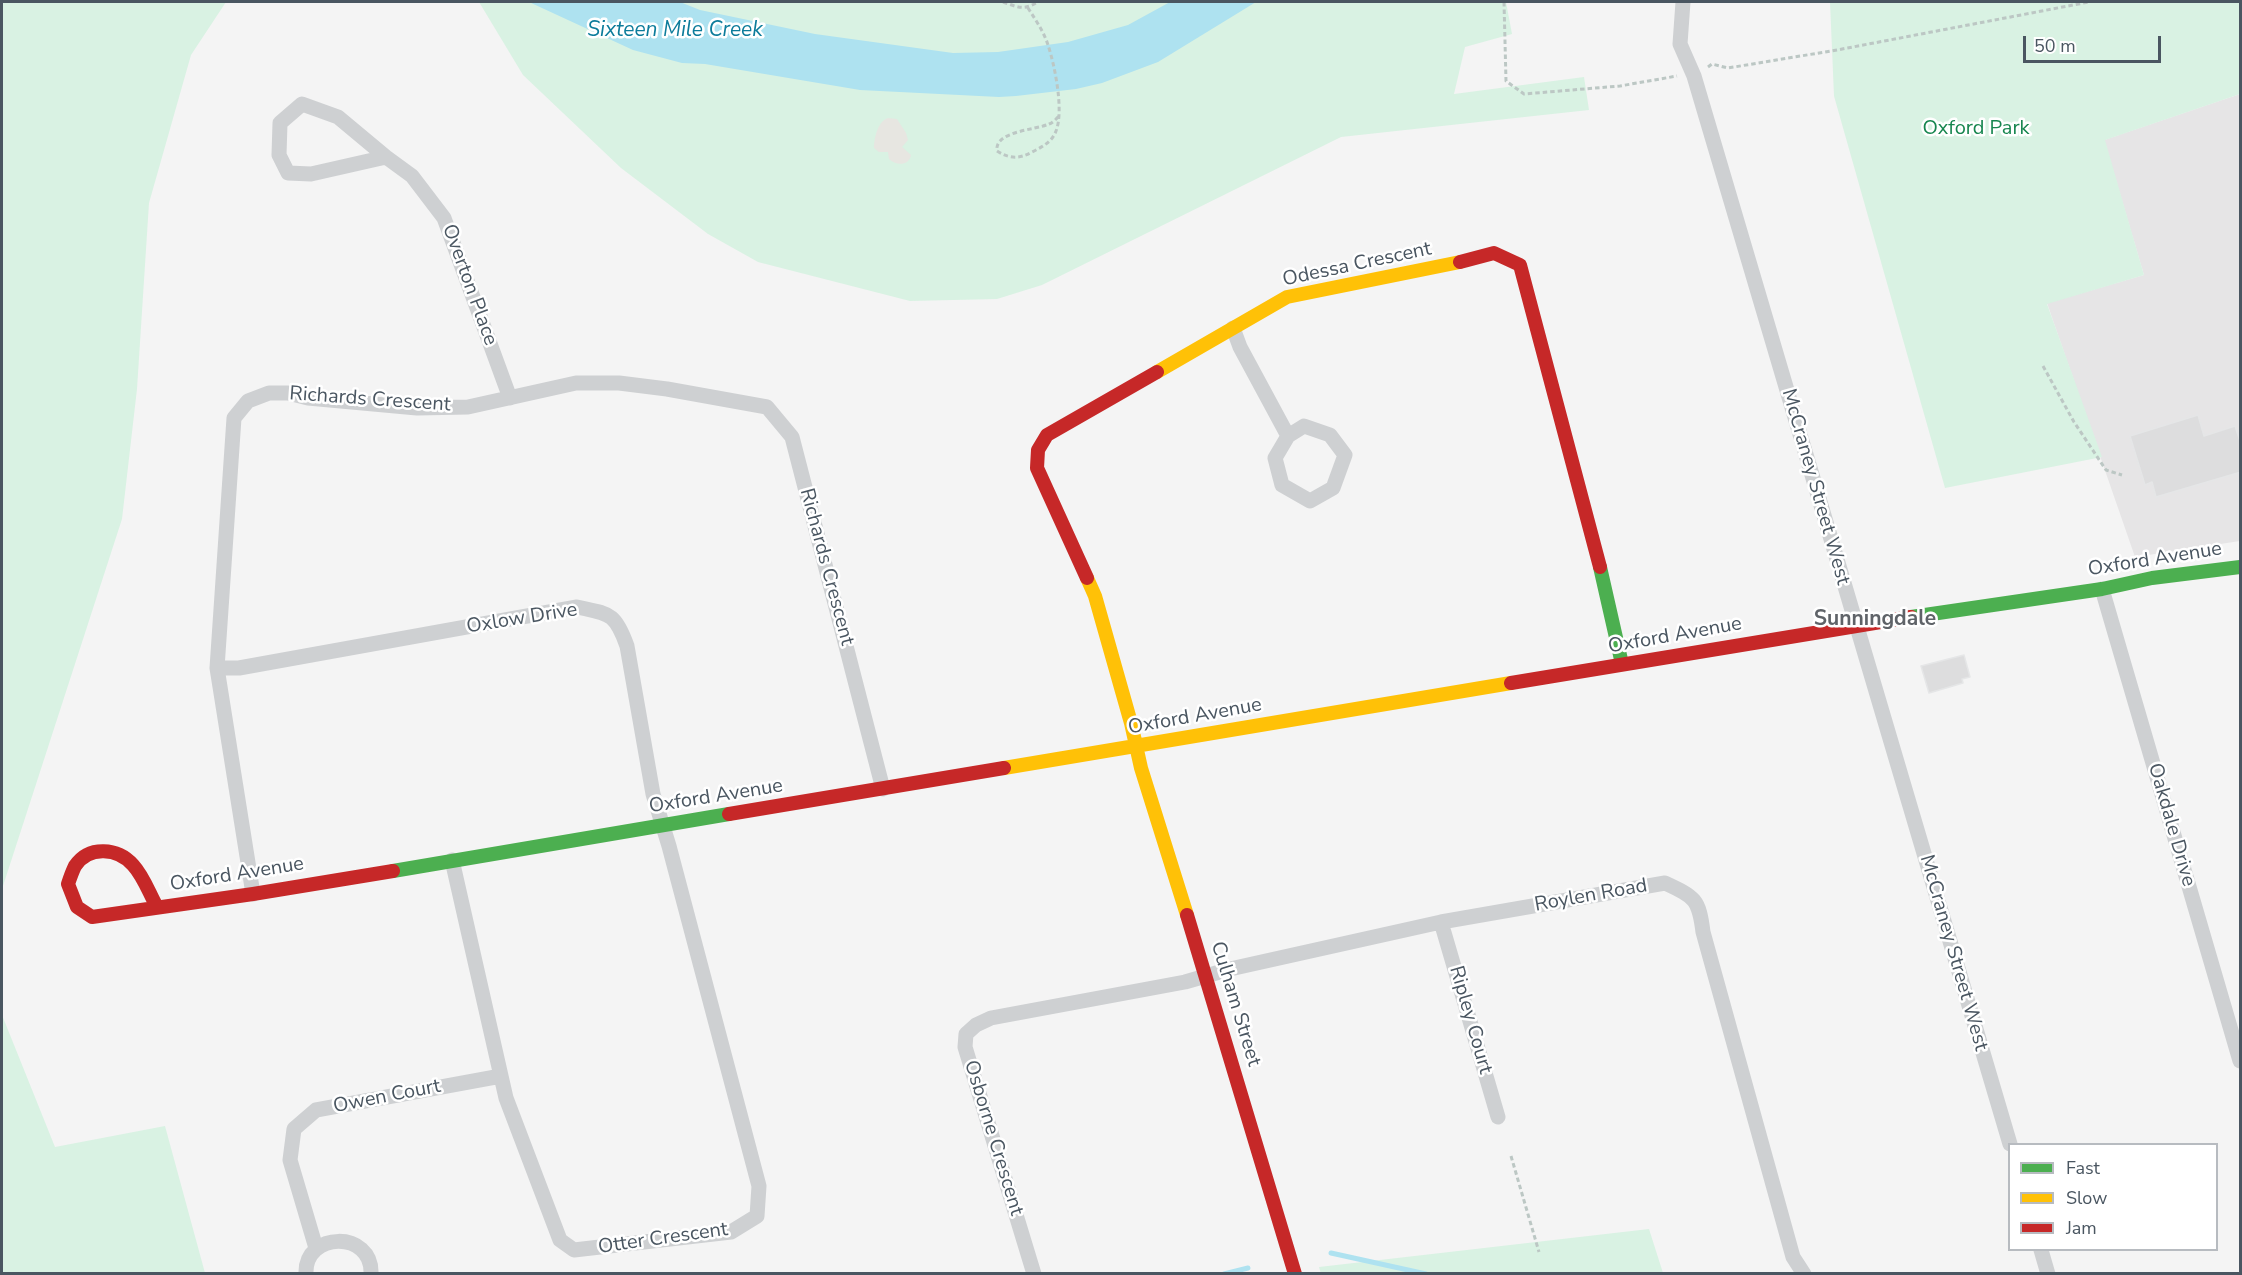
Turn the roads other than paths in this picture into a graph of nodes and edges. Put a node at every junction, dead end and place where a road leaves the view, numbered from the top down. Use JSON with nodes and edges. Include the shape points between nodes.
{"nodes":[{"id":1,"x":1683,"y":2,"type":"edge"},
{"id":2,"x":386,"y":158,"type":"junction"},
{"id":3,"x":1233,"y":328,"type":"junction"},
{"id":4,"x":510,"y":398,"type":"junction"},
{"id":5,"x":1288,"y":436,"type":"junction"},
{"id":6,"x":2241,"y":567,"type":"edge"},
{"id":7,"x":2102,"y":589,"type":"junction"},
{"id":8,"x":1856,"y":625,"type":"junction"},
{"id":9,"x":1622,"y":664,"type":"junction"},
{"id":10,"x":217,"y":668,"type":"junction"},
{"id":11,"x":1136,"y":747,"type":"junction"},
{"id":12,"x":883,"y":789,"type":"junction"},
{"id":13,"x":661,"y":826,"type":"junction"},
{"id":14,"x":452,"y":861,"type":"junction"},
{"id":15,"x":253,"y":894,"type":"junction"},
{"id":16,"x":157,"y":907,"type":"junction"},
{"id":17,"x":1441,"y":922,"type":"junction"},
{"id":18,"x":1207,"y":977,"type":"junction"},
{"id":19,"x":2241,"y":1061,"type":"edge"},
{"id":20,"x":501,"y":1076,"type":"junction"},
{"id":21,"x":1498,"y":1117,"type":"dead end"},
{"id":22,"x":2010,"y":1143,"type":"edge"},
{"id":23,"x":316,"y":1248,"type":"junction"},
{"id":24,"x":2041,"y":1251,"type":"edge"},
{"id":25,"x":1033,"y":1271,"type":"edge"},
{"id":26,"x":306,"y":1274,"type":"edge"},
{"id":27,"x":371,"y":1274,"type":"edge"},
{"id":28,"x":1295,"y":1274,"type":"edge"},
{"id":29,"x":1804,"y":1274,"type":"edge"},
{"id":30,"x":2048,"y":1274,"type":"edge"}],
"edges":[{"from":1,"to":8,"type":"street","name":"McCraney Street West","via":[[1680,44],[1694,76]]},
{"from":2,"to":2,"type":"street","name":"Overton Place","via":[[338,117],[302,104],[280,123],[279,155],[288,173],[311,174]]},
{"from":2,"to":4,"type":"street","name":"Overton Place","via":[[412,176],[444,218]]},
{"from":3,"to":5,"type":"street"},
{"from":3,"to":9,"type":"street","name":"Odessa Crescent","via":[[1287,297],[1494,253],[1520,265],[1603,577]]},
{"from":3,"to":11,"type":"street","name":"Odessa Crescent","via":[[1047,435],[1038,450],[1037,468],[1095,596]]},
{"from":4,"to":10,"type":"street","name":"Richards Crescent","via":[[468,407],[417,408],[308,399],[288,393],[269,393],[248,401],[234,418]]},
{"from":4,"to":12,"type":"street","name":"Richards Crescent","via":[[576,383],[619,383],[766,407],[792,437]]},
{"from":5,"to":5,"type":"street","via":[[1275,458],[1282,485],[1310,501],[1333,488],[1345,455],[1330,435],[1304,426]]},
{"from":6,"to":7,"type":"street","name":"Oxford Avenue","via":[[2152,578]]},
{"from":7,"to":8,"type":"street","name":"Oxford Avenue"},
{"from":7,"to":19,"type":"street","name":"Oakdale Drive"},
{"from":8,"to":9,"type":"street","name":"Oxford Avenue"},
{"from":8,"to":22,"type":"street","name":"McCraney Street West"},
{"from":9,"to":11,"type":"street","name":"Oxford Avenue"},
{"from":10,"to":13,"type":"street","name":"Oxlow Drive","via":[[239,668],[577,608],[605,612],[620,626],[627,646]]},
{"from":10,"to":15,"type":"street","name":"Richards Crescent"},
{"from":11,"to":12,"type":"street","name":"Oxford Avenue"},
{"from":11,"to":18,"type":"street","name":"Culham Street"},
{"from":12,"to":13,"type":"street","name":"Oxford Avenue"},
{"from":13,"to":14,"type":"street","name":"Oxford Avenue"},
{"from":13,"to":20,"type":"street","name":"Otter Crescent","via":[[759,1186],[757,1216],[731,1232],[574,1250],[560,1239]]},
{"from":14,"to":15,"type":"street","name":"Oxford Avenue"},
{"from":14,"to":20,"type":"street","name":"Otter Crescent"},
{"from":15,"to":16,"type":"street","name":"Oxford Avenue"},
{"from":16,"to":16,"type":"street","name":"Oxford Avenue","via":[[131,862],[103,849],[76,864],[68,884],[77,907],[92,917]]},
{"from":17,"to":18,"type":"street","name":"Roylen Road"},
{"from":17,"to":21,"type":"street","name":"Ripley Court"},
{"from":17,"to":29,"type":"street","name":"Roylen Road","via":[[1665,883],[1688,894],[1701,909],[1703,932],[1793,1257]]},
{"from":18,"to":25,"type":"street","name":"Osborne Crescent","via":[[991,1018],[966,1034],[965,1047]]},
{"from":18,"to":28,"type":"street","name":"Culham Street"},
{"from":20,"to":23,"type":"street","name":"Owen Court","via":[[316,1110],[294,1130],[290,1160]]},
{"from":23,"to":26,"type":"street"},
{"from":23,"to":27,"type":"street","via":[[337,1240],[354,1243],[369,1259]]},
{"from":24,"to":30,"type":"street"}]}
